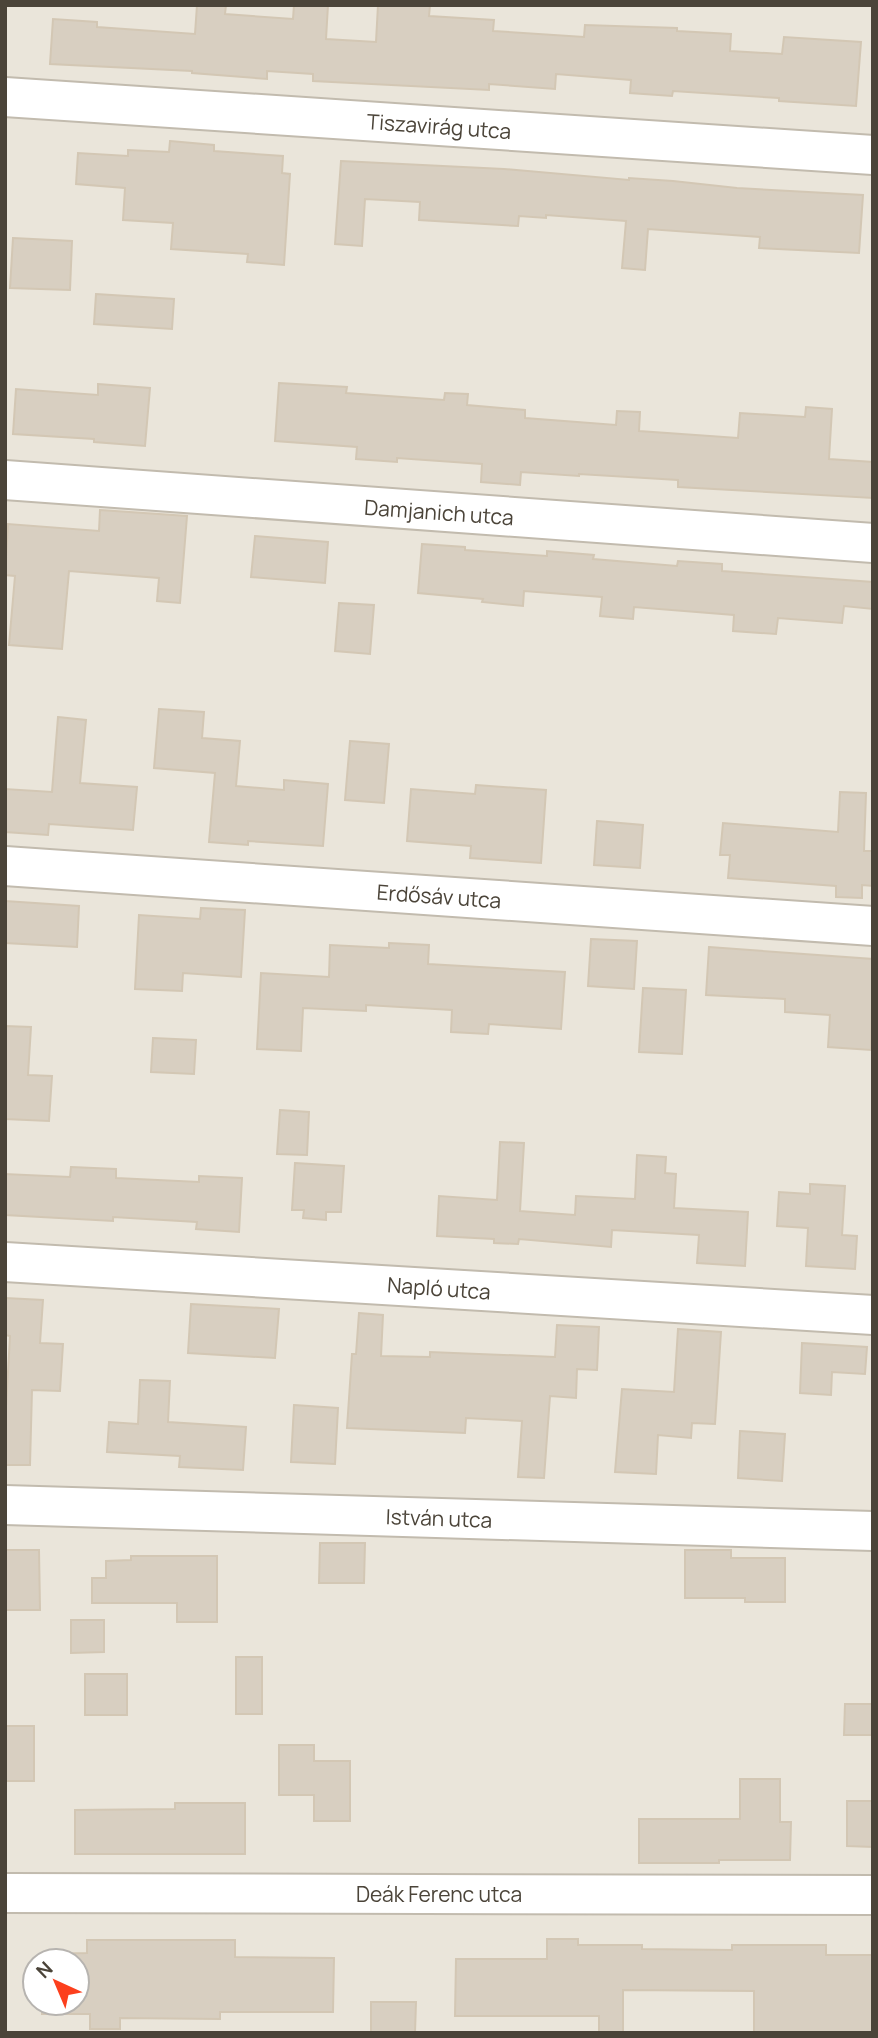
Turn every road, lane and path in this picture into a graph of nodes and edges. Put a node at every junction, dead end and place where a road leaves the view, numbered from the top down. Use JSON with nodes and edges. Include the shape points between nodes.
{"nodes":[{"id":1,"x":5,"y":97,"type":"edge"},
{"id":2,"x":873,"y":155,"type":"edge"},
{"id":3,"x":5,"y":481,"type":"edge"},
{"id":4,"x":873,"y":543,"type":"edge"},
{"id":5,"x":5,"y":866,"type":"edge"},
{"id":6,"x":873,"y":926,"type":"edge"},
{"id":7,"x":5,"y":1262,"type":"edge"},
{"id":8,"x":873,"y":1315,"type":"edge"},
{"id":9,"x":5,"y":1505,"type":"edge"},
{"id":10,"x":873,"y":1531,"type":"edge"},
{"id":11,"x":5,"y":1894,"type":"edge"},
{"id":12,"x":873,"y":1895,"type":"edge"}],
"edges":[{"from":1,"to":2,"type":"street","name":"Tiszavirág utca"},
{"from":3,"to":4,"type":"street","name":"Damjanich utca"},
{"from":5,"to":6,"type":"street","name":"Erdősáv utca"},
{"from":7,"to":8,"type":"street","name":"Napló utca"},
{"from":9,"to":10,"type":"street","name":"István utca"},
{"from":11,"to":12,"type":"street","name":"Deák Ferenc utca"}]}
